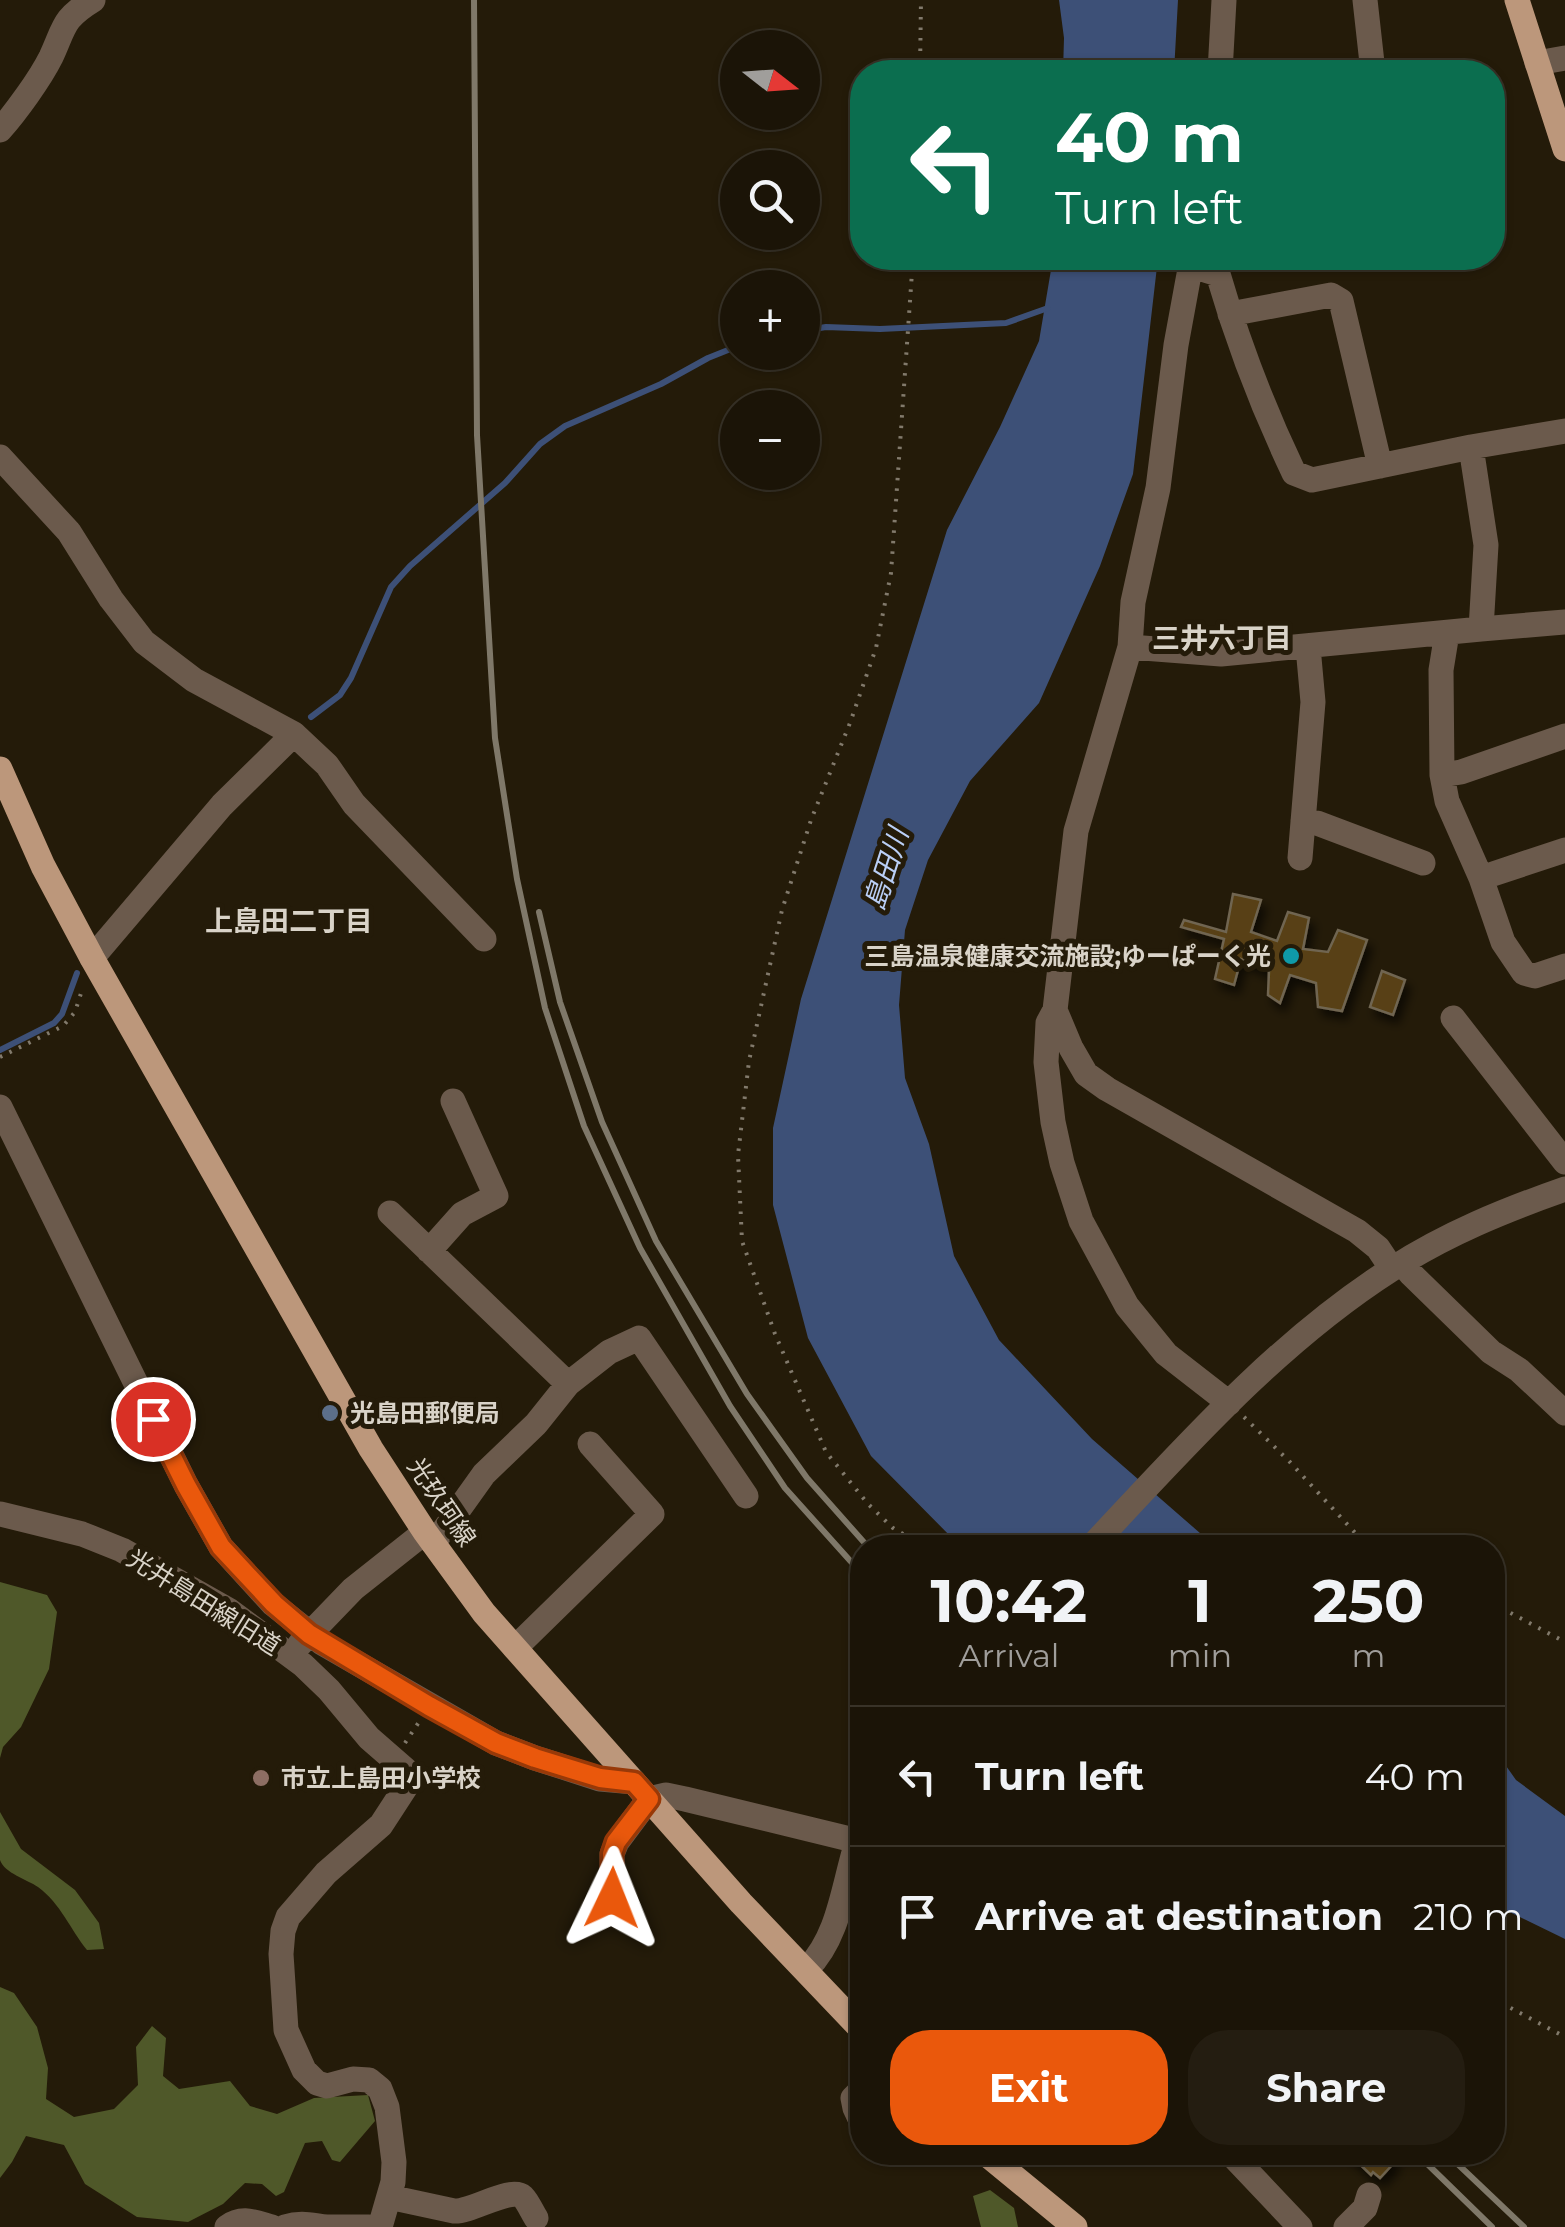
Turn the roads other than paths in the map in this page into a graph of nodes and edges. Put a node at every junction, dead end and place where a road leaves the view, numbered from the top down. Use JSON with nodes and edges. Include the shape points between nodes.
{"nodes":[{"id":1,"x":93,"y":0,"type":"edge"},
{"id":2,"x":1224,"y":0,"type":"edge"},
{"id":3,"x":1365,"y":0,"type":"edge"},
{"id":4,"x":1516,"y":0,"type":"edge"},
{"id":5,"x":1565,"y":58,"type":"edge"},
{"id":6,"x":1221,"y":60,"type":"edge"},
{"id":7,"x":1372,"y":60,"type":"edge"},
{"id":8,"x":1537,"y":63,"type":"junction"},
{"id":9,"x":0,"y":130,"type":"edge"},
{"id":10,"x":1565,"y":149,"type":"edge"},
{"id":11,"x":1190,"y":270,"type":"edge"},
{"id":12,"x":1209,"y":270,"type":"edge"},
{"id":13,"x":1230,"y":314,"type":"junction"},
{"id":14,"x":1565,"y":432,"type":"edge"},
{"id":15,"x":1471,"y":447,"type":"junction"},
{"id":16,"x":0,"y":457,"type":"edge"},
{"id":17,"x":1380,"y":466,"type":"junction"},
{"id":18,"x":1565,"y":622,"type":"edge"},
{"id":19,"x":1481,"y":629,"type":"junction"},
{"id":20,"x":1447,"y":633,"type":"junction"},
{"id":21,"x":1130,"y":647,"type":"junction"},
{"id":22,"x":1308,"y":647,"type":"junction"},
{"id":23,"x":294,"y":734,"type":"junction"},
{"id":24,"x":1565,"y":736,"type":"edge"},
{"id":25,"x":0,"y":769,"type":"edge"},
{"id":26,"x":1442,"y":775,"type":"junction"},
{"id":27,"x":1303,"y":820,"type":"junction"},
{"id":28,"x":1565,"y":850,"type":"edge"},
{"id":29,"x":1300,"y":858,"type":"dead end"},
{"id":30,"x":1423,"y":862,"type":"dead end"},
{"id":31,"x":1481,"y":878,"type":"junction"},
{"id":32,"x":484,"y":938,"type":"dead end"},
{"id":33,"x":92,"y":958,"type":"junction"},
{"id":34,"x":1565,"y":966,"type":"edge"},
{"id":35,"x":1055,"y":1010,"type":"junction"},
{"id":36,"x":1453,"y":1018,"type":"dead end"},
{"id":37,"x":453,"y":1101,"type":"dead end"},
{"id":38,"x":0,"y":1107,"type":"edge"},
{"id":39,"x":1565,"y":1162,"type":"edge"},
{"id":40,"x":1565,"y":1190,"type":"edge"},
{"id":41,"x":390,"y":1214,"type":"dead end"},
{"id":42,"x":429,"y":1251,"type":"junction"},
{"id":43,"x":1397,"y":1266,"type":"junction"},
{"id":44,"x":568,"y":1384,"type":"junction"},
{"id":45,"x":1222,"y":1410,"type":"junction"},
{"id":46,"x":1565,"y":1413,"type":"edge"},
{"id":47,"x":590,"y":1444,"type":"dead end"},
{"id":48,"x":746,"y":1496,"type":"dead end"},
{"id":49,"x":0,"y":1514,"type":"edge"},
{"id":50,"x":1102,"y":1535,"type":"edge"},
{"id":51,"x":428,"y":1537,"type":"junction"},
{"id":52,"x":309,"y":1634,"type":"junction"},
{"id":53,"x":515,"y":1648,"type":"junction"},
{"id":54,"x":290,"y":1656,"type":"junction"},
{"id":55,"x":641,"y":1790,"type":"junction"},
{"id":56,"x":850,"y":1834,"type":"edge"},
{"id":57,"x":850,"y":1872,"type":"edge"},
{"id":58,"x":612,"y":1898,"type":"dead end"},
{"id":59,"x":807,"y":1970,"type":"junction"},
{"id":60,"x":850,"y":2017,"type":"edge"},
{"id":61,"x":1000,"y":2165,"type":"edge"},
{"id":62,"x":1240,"y":2165,"type":"edge"},
{"id":63,"x":1369,"y":2195,"type":"dead end"},
{"id":64,"x":389,"y":2198,"type":"junction"},
{"id":65,"x":536,"y":2218,"type":"dead end"},
{"id":66,"x":226,"y":2227,"type":"edge"},
{"id":67,"x":272,"y":2227,"type":"edge"},
{"id":68,"x":285,"y":2227,"type":"edge"},
{"id":69,"x":370,"y":2227,"type":"edge"},
{"id":70,"x":380,"y":2227,"type":"edge"},
{"id":71,"x":1075,"y":2227,"type":"edge"},
{"id":72,"x":1300,"y":2227,"type":"edge"},
{"id":73,"x":1346,"y":2227,"type":"edge"}],
"edges":[{"from":1,"to":9,"type":"street","via":[[66,22]]},
{"from":2,"to":6,"type":"street"},
{"from":3,"to":7,"type":"street"},
{"from":4,"to":8,"type":"main road"},
{"from":5,"to":8,"type":"street"},
{"from":8,"to":10,"type":"main road"},
{"from":11,"to":21,"type":"street"},
{"from":12,"to":13,"type":"street","via":[[1218,274]]},
{"from":13,"to":17,"type":"street","via":[[1294,473],[1312,480]]},
{"from":13,"to":17,"type":"street","via":[[1331,295],[1342,301]]},
{"from":14,"to":15,"type":"street"},
{"from":15,"to":17,"type":"street"},
{"from":15,"to":19,"type":"street","via":[[1486,545]]},
{"from":16,"to":23,"type":"street","via":[[69,532],[144,642],[194,680]]},
{"from":18,"to":19,"type":"street"},
{"from":19,"to":20,"type":"street"},
{"from":20,"to":22,"type":"street"},
{"from":20,"to":26,"type":"street"},
{"from":21,"to":22,"type":"street","via":[[1221,654]]},
{"from":21,"to":35,"type":"street","via":[[1076,832]]},
{"from":22,"to":27,"type":"street","via":[[1313,702]]},
{"from":23,"to":32,"type":"street"},
{"from":23,"to":33,"type":"street","via":[[222,805]]},
{"from":24,"to":26,"type":"street"},
{"from":25,"to":33,"type":"main road","name":"光玖珂線"},
{"from":26,"to":31,"type":"street","via":[[1446,801]]},
{"from":27,"to":29,"type":"street"},
{"from":27,"to":30,"type":"street"},
{"from":28,"to":31,"type":"street"},
{"from":31,"to":34,"type":"street","via":[[1504,942],[1524,972],[1535,976]]},
{"from":33,"to":51,"type":"main road","name":"光玖珂線","via":[[371,1449]]},
{"from":35,"to":43,"type":"street","via":[[1086,1074],[1357,1231]]},
{"from":35,"to":45,"type":"street","via":[[1046,1062],[1053,1122],[1081,1222],[1127,1306]]},
{"from":36,"to":39,"type":"street"},
{"from":37,"to":42,"type":"street","via":[[496,1196],[462,1214]]},
{"from":38,"to":52,"type":"street","via":[[221,1547]]},
{"from":40,"to":43,"type":"street","via":[[1504,1210]]},
{"from":41,"to":42,"type":"street"},
{"from":42,"to":44,"type":"street"},
{"from":43,"to":45,"type":"street","via":[[1284,1350]]},
{"from":43,"to":46,"type":"street"},
{"from":44,"to":48,"type":"street","name":"光井島田線旧道","via":[[640,1338]]},
{"from":44,"to":51,"type":"street","name":"光井島田線旧道","via":[[484,1474],[444,1530]]},
{"from":45,"to":50,"type":"street"},
{"from":47,"to":53,"type":"street","via":[[652,1514]]},
{"from":49,"to":54,"type":"street","name":"光井島田線旧道","via":[[122,1550],[230,1612]]},
{"from":51,"to":52,"type":"street","name":"光井島田線旧道","via":[[352,1589]]},
{"from":51,"to":53,"type":"main road","name":"光玖珂線"},
{"from":52,"to":54,"type":"street","name":"光井島田線旧道"},
{"from":52,"to":55,"type":"street","via":[[496,1743]]},
{"from":53,"to":55,"type":"main road","name":"光玖珂線"},
{"from":54,"to":64,"type":"street","via":[[408,1772],[409,1782],[382,1825],[288,1917],[281,1954],[286,2030],[304,2070],[327,2086],[354,2079],[380,2089],[394,2162]]},
{"from":55,"to":56,"type":"street"},
{"from":55,"to":58,"type":"street","via":[[612,1854]]},
{"from":55,"to":59,"type":"main road","name":"光玖珂線"},
{"from":57,"to":59,"type":"street","via":[[830,1938]]},
{"from":59,"to":60,"type":"main road","name":"光玖珂線"},
{"from":61,"to":71,"type":"main road"},
{"from":62,"to":72,"type":"street"},
{"from":63,"to":73,"type":"street"},
{"from":64,"to":65,"type":"street","via":[[465,2212],[516,2194]]},
{"from":64,"to":70,"type":"street"},
{"from":66,"to":67,"type":"street","via":[[249,2220]]},
{"from":68,"to":69,"type":"street"}]}
